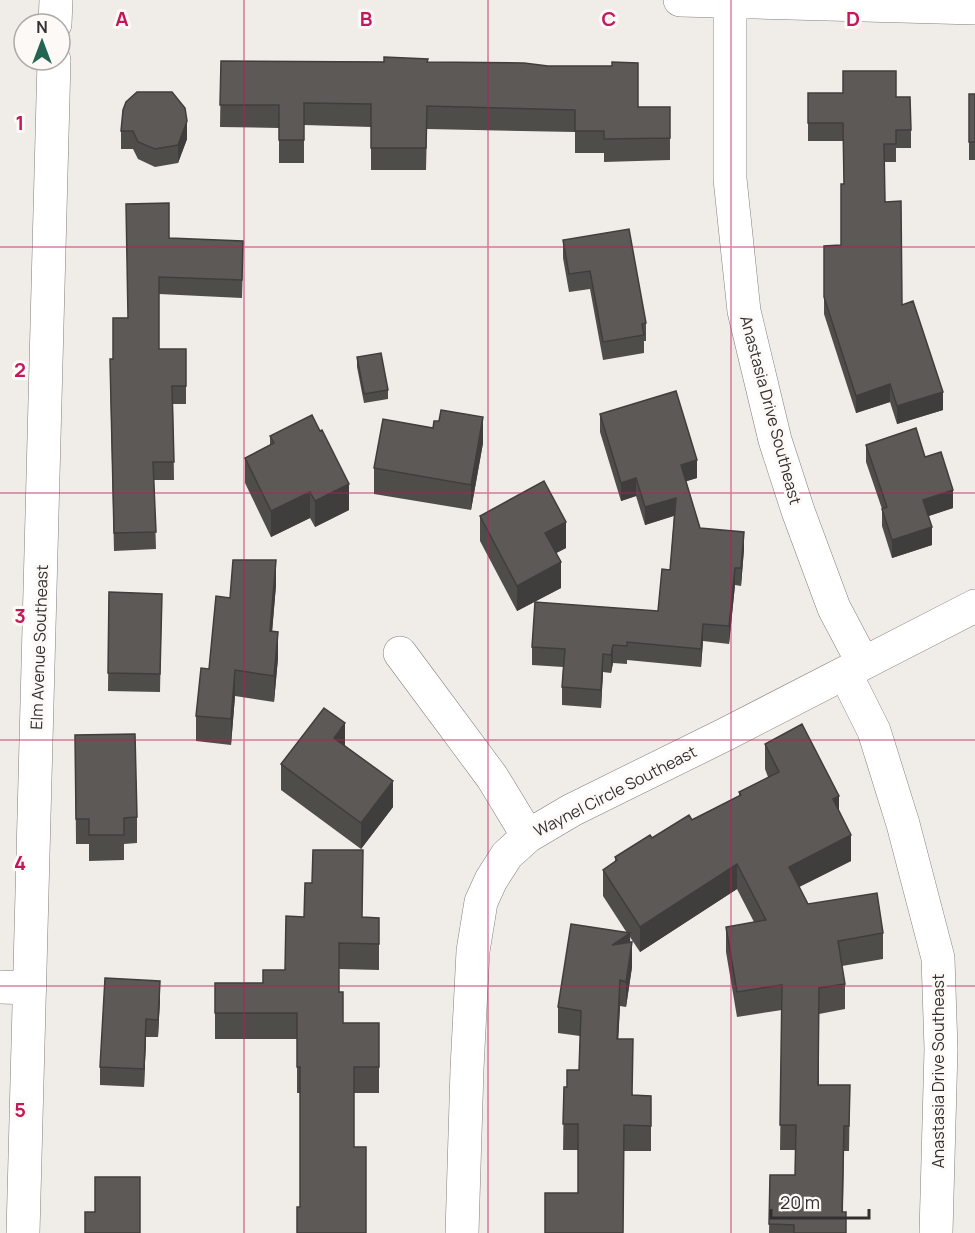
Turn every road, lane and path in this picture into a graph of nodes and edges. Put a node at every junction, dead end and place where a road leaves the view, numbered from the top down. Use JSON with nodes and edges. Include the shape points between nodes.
{"nodes":[{"id":1,"x":680,"y":0,"type":"edge"},
{"id":2,"x":730,"y":1,"type":"edge"},
{"id":3,"x":975,"y":8,"type":"edge"},
{"id":4,"x":53,"y":72,"type":"edge"},
{"id":5,"x":975,"y":606,"type":"edge"},
{"id":6,"x":400,"y":653,"type":"dead end"},
{"id":7,"x":854,"y":668,"type":"junction"},
{"id":8,"x":528,"y":836,"type":"junction"},
{"id":9,"x":15,"y":987,"type":"edge"},
{"id":10,"x":23,"y":1233,"type":"edge"},
{"id":11,"x":462,"y":1233,"type":"edge"},
{"id":12,"x":936,"y":1233,"type":"edge"}],
"edges":[{"from":1,"to":2,"type":"street"},
{"from":2,"to":3,"type":"street"},
{"from":2,"to":7,"type":"street","name":"Anastasia Drive Southeast","via":[[730,179],[744,311],[775,440]]},
{"from":4,"to":9,"type":"street","name":"Elm Avenue Southeast"},
{"from":5,"to":7,"type":"street","name":"Waynel Circle Southeast"},
{"from":6,"to":8,"type":"street","via":[[492,777]]},
{"from":7,"to":8,"type":"street","name":"Waynel Circle Southeast"},
{"from":7,"to":12,"type":"street","name":"Anastasia Drive Southeast","via":[[903,824],[938,958],[941,1049]]},
{"from":8,"to":11,"type":"street","name":"Waynel Circle Southeast","via":[[507,855],[481,902],[473,951]]},
{"from":9,"to":10,"type":"street","name":"Elm Avenue Southeast"}]}
